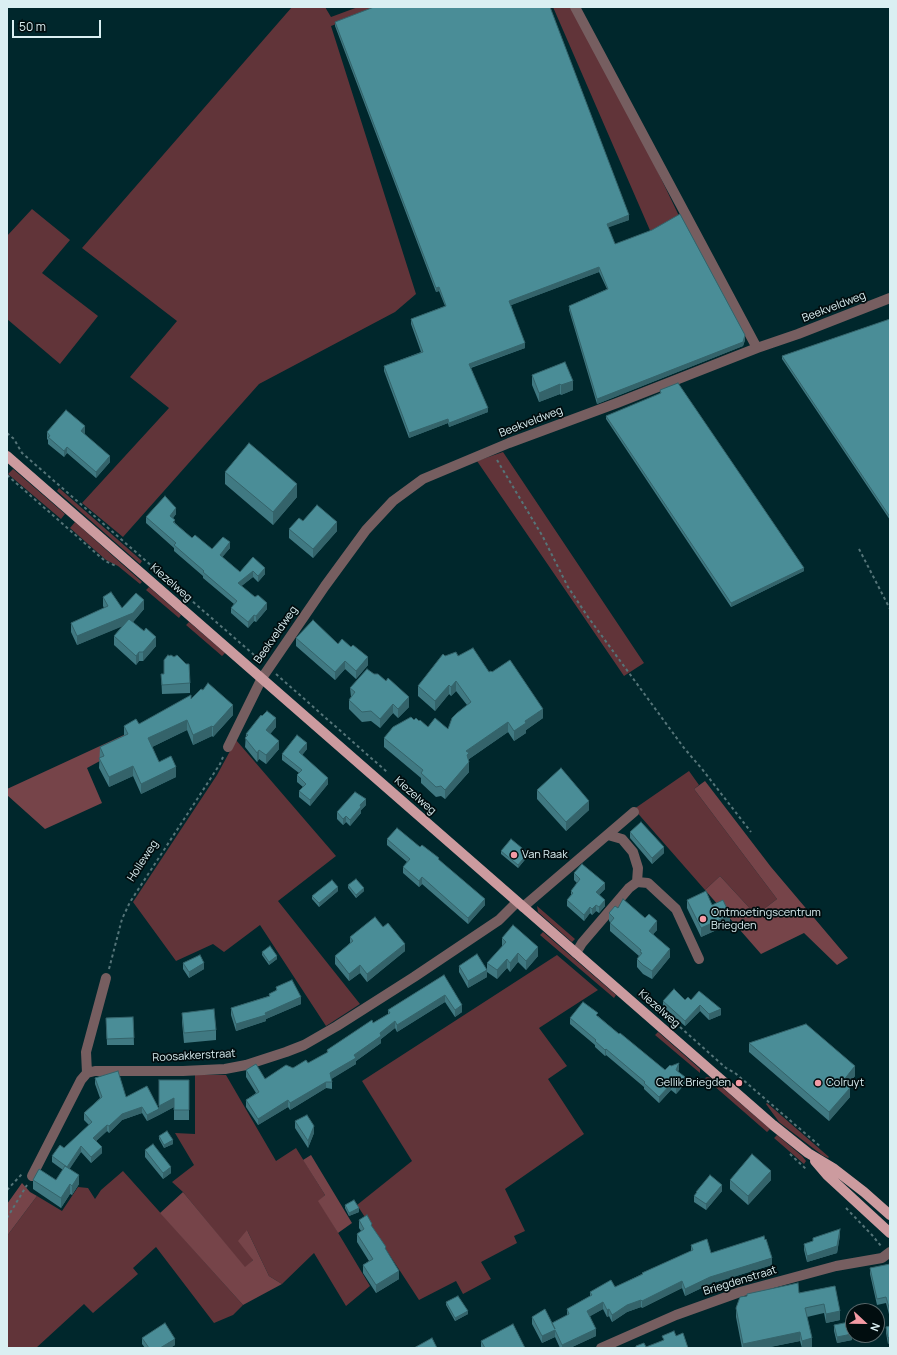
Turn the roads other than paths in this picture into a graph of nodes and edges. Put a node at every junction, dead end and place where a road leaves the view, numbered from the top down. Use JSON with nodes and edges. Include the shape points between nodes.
{"nodes":[{"id":1,"x":576,"y":7,"type":"edge"},
{"id":2,"x":890,"y":298,"type":"edge"},
{"id":3,"x":757,"y":348,"type":"junction"},
{"id":4,"x":7,"y":456,"type":"edge"},
{"id":5,"x":262,"y":678,"type":"junction"},
{"id":6,"x":228,"y":747,"type":"road end"},
{"id":7,"x":634,"y":812,"type":"dead end"},
{"id":8,"x":608,"y":835,"type":"junction"},
{"id":9,"x":637,"y":882,"type":"junction"},
{"id":10,"x":520,"y":904,"type":"junction"},
{"id":11,"x":576,"y":953,"type":"junction"},
{"id":12,"x":699,"y":958,"type":"dead end"},
{"id":13,"x":106,"y":978,"type":"road end"},
{"id":14,"x":87,"y":1073,"type":"junction"},
{"id":15,"x":808,"y":1153,"type":"junction"},
{"id":16,"x":32,"y":1176,"type":"road end"},
{"id":17,"x":890,"y":1214,"type":"edge"},
{"id":18,"x":890,"y":1233,"type":"edge"},
{"id":19,"x":889,"y":1253,"type":"edge"},
{"id":20,"x":601,"y":1348,"type":"edge"}],
"edges":[{"from":1,"to":3,"type":"street"},
{"from":2,"to":3,"type":"street","name":"Beekveldweg"},
{"from":3,"to":5,"type":"street","name":"Beekveldweg","via":[[491,450],[423,479],[393,501],[366,530]]},
{"from":4,"to":5,"type":"main road","name":"Kiezelweg"},
{"from":5,"to":6,"type":"street"},
{"from":5,"to":10,"type":"main road","name":"Kiezelweg"},
{"from":7,"to":8,"type":"street","name":"Roosakkerstraat"},
{"from":8,"to":9,"type":"street","via":[[622,839],[633,852],[638,868]]},
{"from":8,"to":10,"type":"street","name":"Roosakkerstraat"},
{"from":9,"to":11,"type":"street","via":[[629,888]]},
{"from":9,"to":12,"type":"street","via":[[648,883],[676,909]]},
{"from":10,"to":11,"type":"main road","name":"Kiezelweg"},
{"from":10,"to":14,"type":"street","name":"Roosakkerstraat","via":[[414,977],[304,1045],[246,1065],[225,1069]]},
{"from":11,"to":15,"type":"main road","name":"Kiezelweg"},
{"from":13,"to":14,"type":"street","via":[[86,1052]]},
{"from":14,"to":16,"type":"street"},
{"from":15,"to":17,"type":"main road","name":"Kiezelweg","via":[[833,1168]]},
{"from":15,"to":18,"type":"main road","name":"Kiezelweg","via":[[832,1180]]},
{"from":19,"to":20,"type":"street","name":"Briegdenstraat","via":[[882,1258],[836,1266],[740,1292],[676,1315]]}]}
